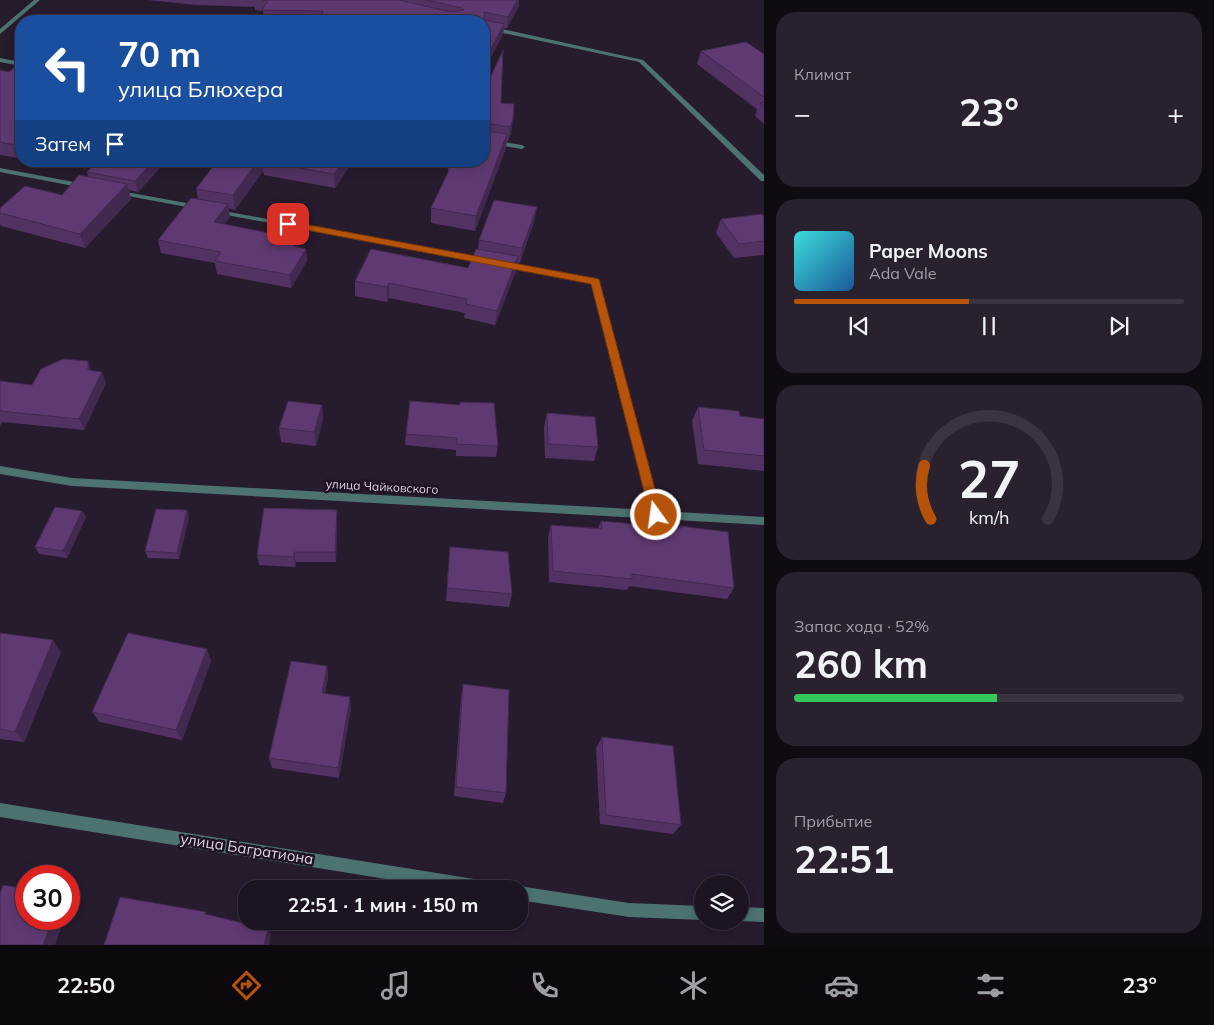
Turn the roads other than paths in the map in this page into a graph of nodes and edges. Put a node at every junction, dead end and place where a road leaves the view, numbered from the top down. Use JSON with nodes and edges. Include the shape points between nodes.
{"nodes":[{"id":1,"x":37,"y":0,"type":"edge"},
{"id":2,"x":20,"y":15,"type":"edge"},
{"id":3,"x":15,"y":19,"type":"edge"},
{"id":4,"x":490,"y":28,"type":"edge"},
{"id":5,"x":0,"y":32,"type":"edge"},
{"id":6,"x":0,"y":60,"type":"edge"},
{"id":7,"x":15,"y":63,"type":"edge"},
{"id":8,"x":490,"y":142,"type":"edge"},
{"id":9,"x":522,"y":147,"type":"dead end"},
{"id":10,"x":0,"y":170,"type":"edge"},
{"id":11,"x":764,"y":179,"type":"edge"},
{"id":12,"x":98,"y":188,"type":"edge"},
{"id":13,"x":107,"y":190,"type":"edge"},
{"id":14,"x":0,"y":470,"type":"edge"},
{"id":15,"x":656,"y":515,"type":"junction"},
{"id":16,"x":764,"y":521,"type":"edge"},
{"id":17,"x":0,"y":810,"type":"edge"},
{"id":18,"x":437,"y":880,"type":"edge"},
{"id":19,"x":528,"y":894,"type":"edge"},
{"id":20,"x":694,"y":913,"type":"edge"},
{"id":21,"x":749,"y":914,"type":"edge"},
{"id":22,"x":764,"y":915,"type":"edge"}],
"edges":[{"from":1,"to":2,"type":"street"},
{"from":3,"to":5,"type":"street"},
{"from":4,"to":11,"type":"street","via":[[641,62]]},
{"from":6,"to":7,"type":"street"},
{"from":8,"to":9,"type":"street"},
{"from":10,"to":12,"type":"street"},
{"from":13,"to":15,"type":"street","via":[[596,282]]},
{"from":14,"to":15,"type":"street","name":"улица Чайковского","via":[[72,482]]},
{"from":15,"to":16,"type":"street","name":"улица Чайковского"},
{"from":17,"to":18,"type":"street","name":"улица Багратиона"},
{"from":19,"to":20,"type":"street","via":[[629,910]]},
{"from":21,"to":22,"type":"street"}]}
